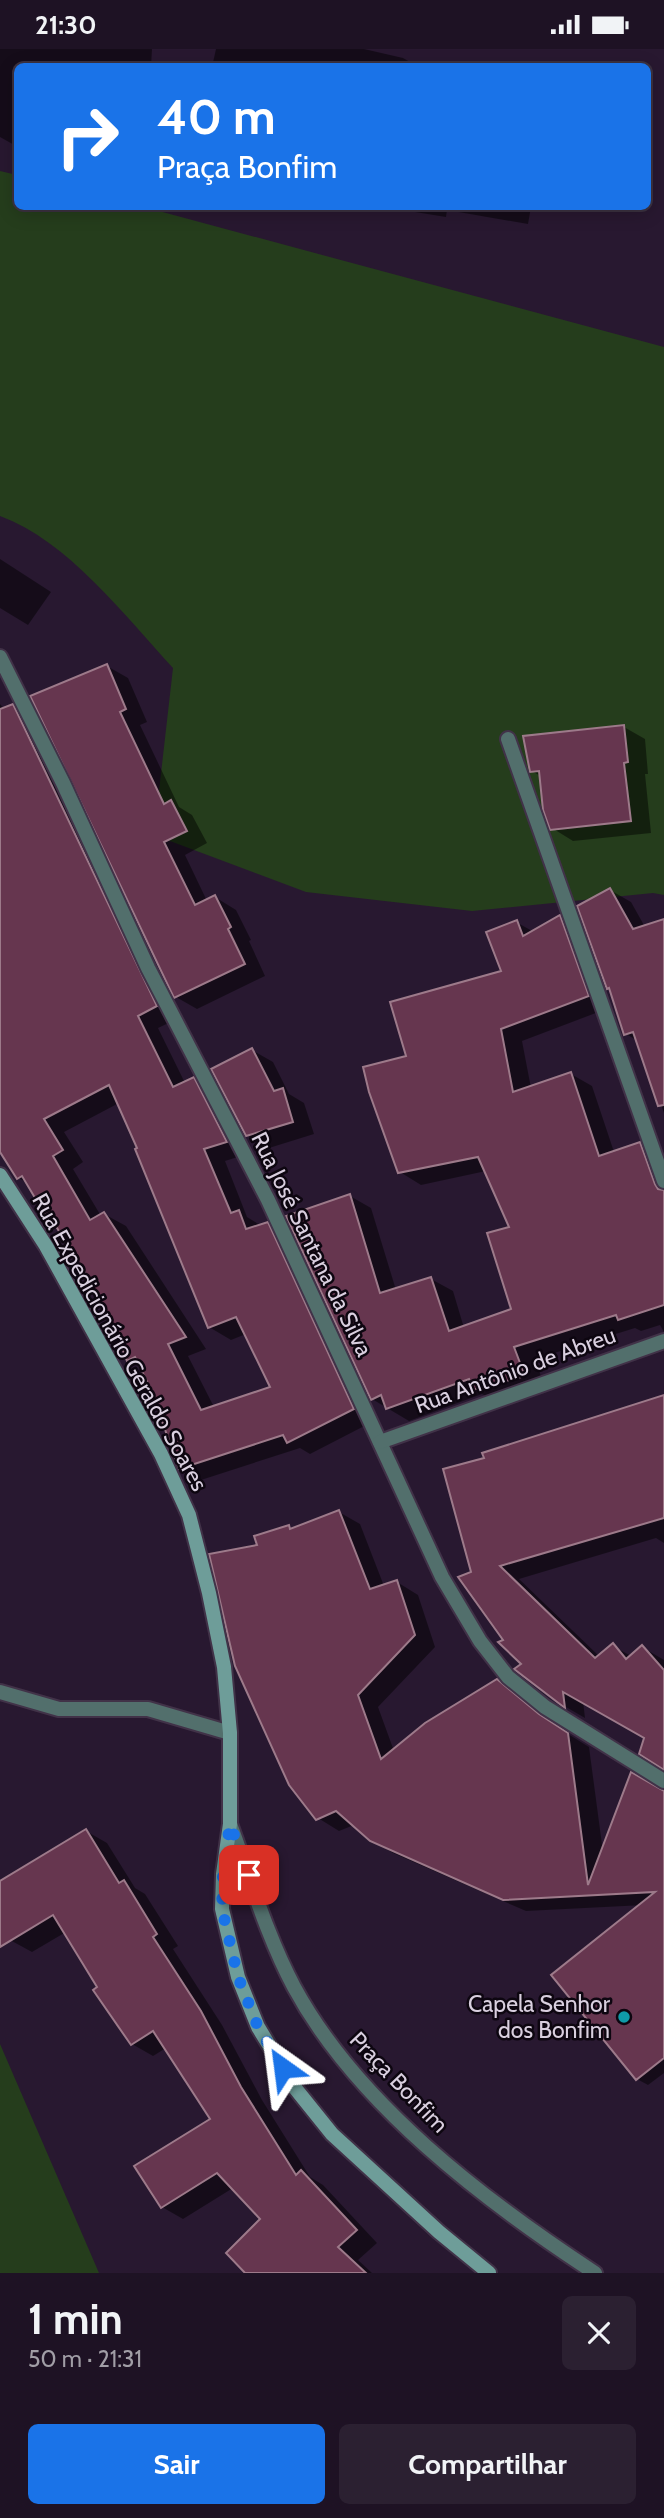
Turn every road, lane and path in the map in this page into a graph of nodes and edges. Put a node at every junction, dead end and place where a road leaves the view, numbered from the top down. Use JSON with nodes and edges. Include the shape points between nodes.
{"nodes":[{"id":1,"x":0,"y":657,"type":"edge"},
{"id":2,"x":508,"y":739,"type":"dead end"},
{"id":3,"x":0,"y":1175,"type":"edge"},
{"id":4,"x":664,"y":1181,"type":"edge"},
{"id":5,"x":664,"y":1341,"type":"edge"},
{"id":6,"x":380,"y":1442,"type":"junction"},
{"id":7,"x":0,"y":1692,"type":"edge"},
{"id":8,"x":230,"y":1733,"type":"junction"},
{"id":9,"x":664,"y":1781,"type":"edge"},
{"id":10,"x":230,"y":1824,"type":"junction"},
{"id":11,"x":489,"y":2273,"type":"edge"},
{"id":12,"x":595,"y":2273,"type":"edge"}],
"edges":[{"from":1,"to":6,"type":"street","name":"Rua José Santana da Silva","via":[[148,968],[268,1200]]},
{"from":2,"to":4,"type":"street"},
{"from":3,"to":8,"type":"main road","name":"Rua Expedicionário Geraldo Soares","via":[[46,1246],[161,1454],[189,1515],[224,1667]]},
{"from":5,"to":6,"type":"street","name":"Rua Antônio de Abreu"},
{"from":6,"to":9,"type":"street","name":"Rua José Santana da Silva","via":[[442,1577],[480,1641],[508,1677],[545,1707]]},
{"from":7,"to":8,"type":"street","via":[[58,1709],[148,1709]]},
{"from":8,"to":10,"type":"main road","name":"Rua Expedicionário Geraldo Soares"},
{"from":10,"to":11,"type":"main road","name":"Rua Expedicionário Geraldo Soares","via":[[222,1909],[238,1977],[258,2027],[295,2088],[332,2134]]},
{"from":10,"to":12,"type":"street","name":"Praça Bonfim","via":[[283,1963],[338,2055],[435,2153]]}]}
